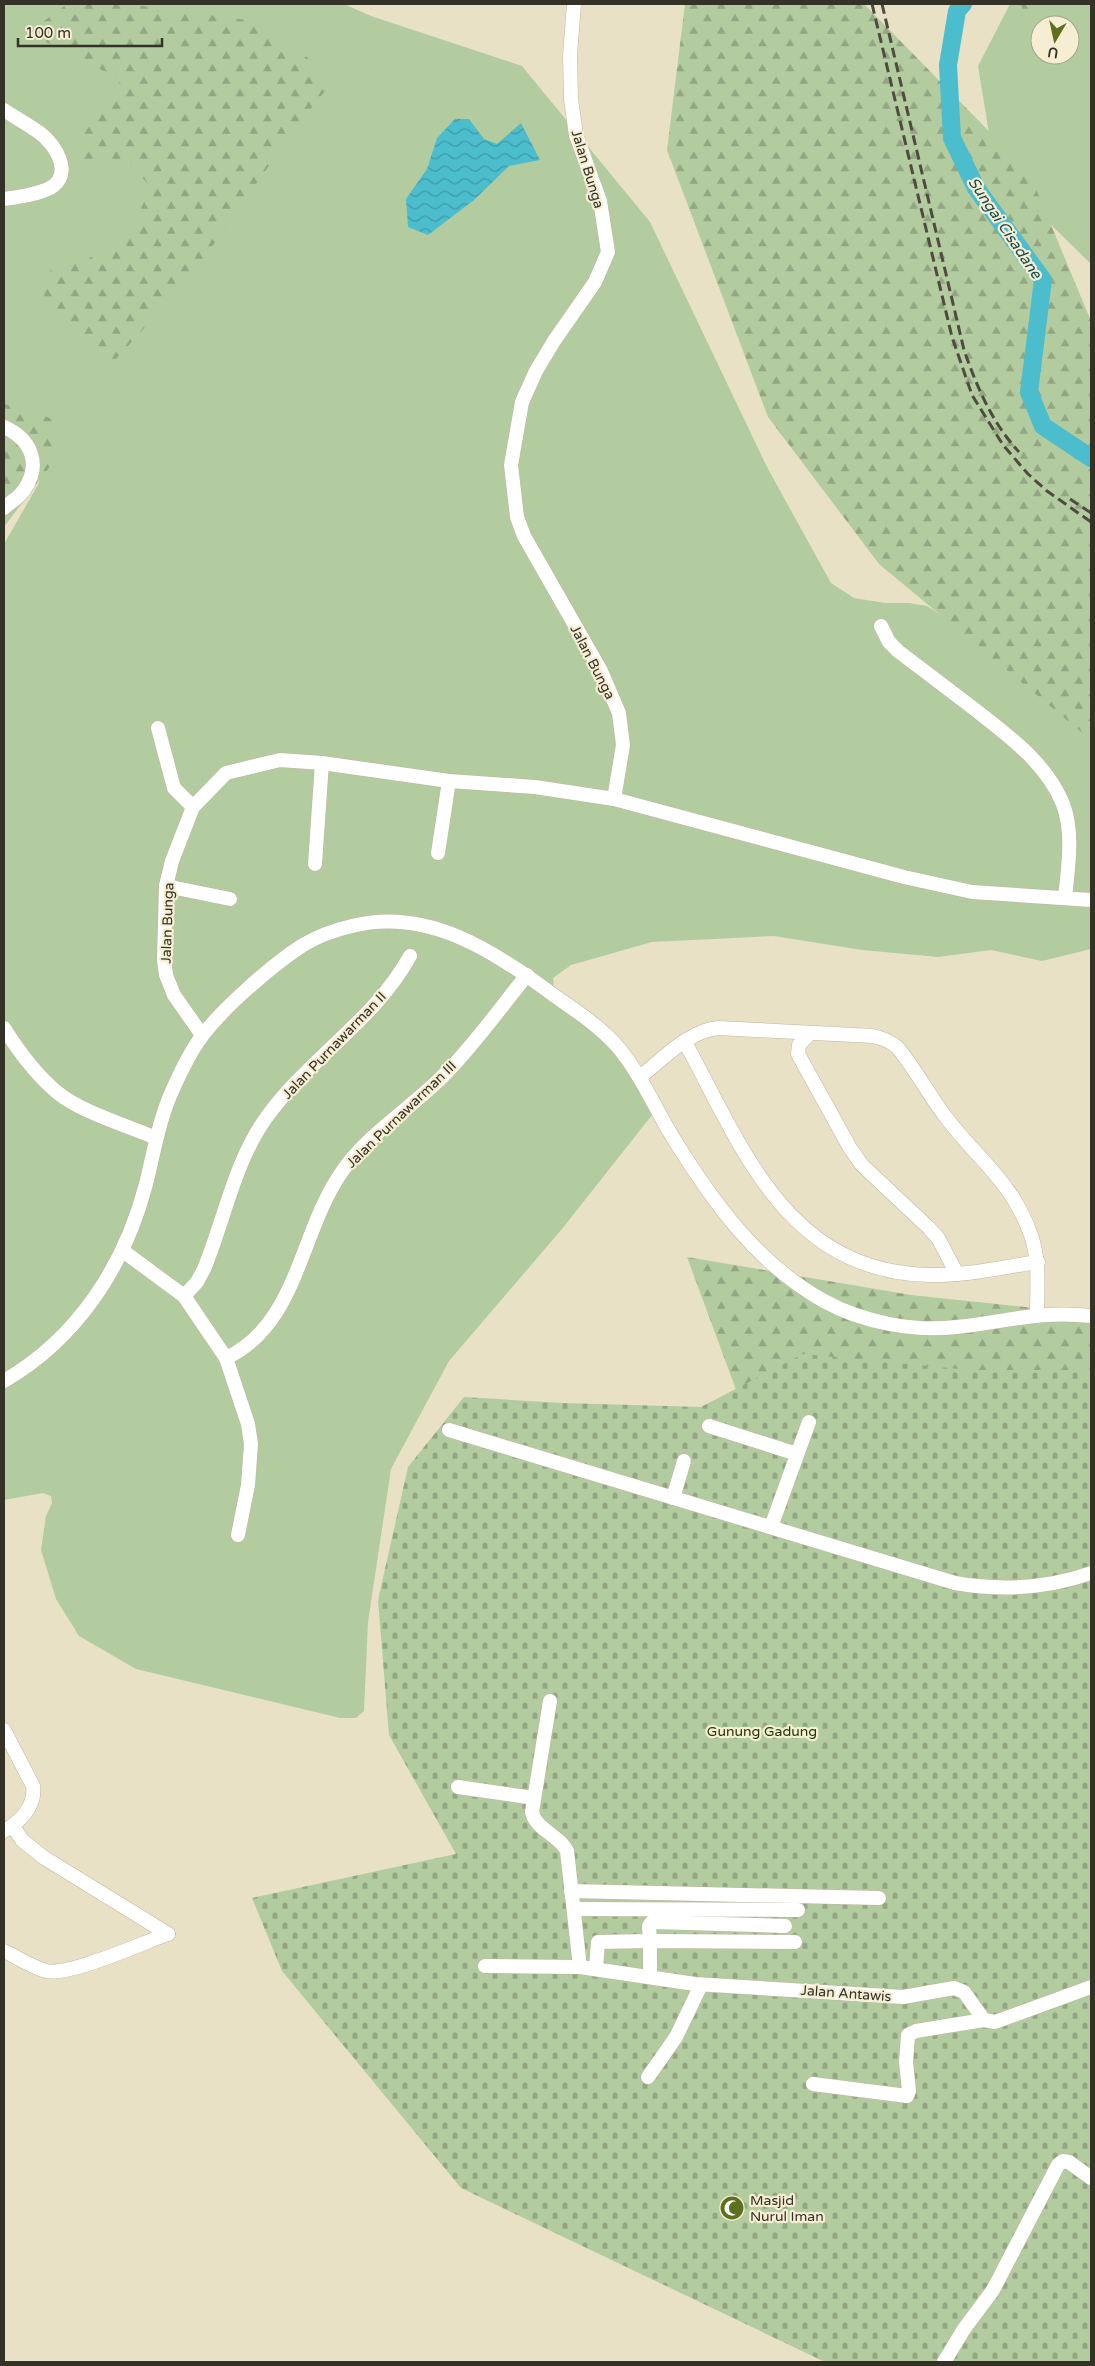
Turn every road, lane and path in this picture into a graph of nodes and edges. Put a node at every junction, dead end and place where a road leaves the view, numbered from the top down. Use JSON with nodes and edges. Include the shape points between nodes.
{"nodes":[{"id":1,"x":574,"y":4,"type":"edge"},
{"id":2,"x":4,"y":110,"type":"edge"},
{"id":3,"x":4,"y":199,"type":"edge"},
{"id":4,"x":4,"y":427,"type":"edge"},
{"id":5,"x":4,"y":508,"type":"edge"},
{"id":6,"x":881,"y":626,"type":"dead end"},
{"id":7,"x":158,"y":728,"type":"dead end"},
{"id":8,"x":322,"y":763,"type":"junction"},
{"id":9,"x":449,"y":781,"type":"junction"},
{"id":10,"x":614,"y":799,"type":"junction"},
{"id":11,"x":193,"y":807,"type":"junction"},
{"id":12,"x":438,"y":853,"type":"dead end"},
{"id":13,"x":315,"y":864,"type":"dead end"},
{"id":14,"x":166,"y":886,"type":"junction"},
{"id":15,"x":1064,"y":898,"type":"junction"},
{"id":16,"x":230,"y":899,"type":"dead end"},
{"id":17,"x":1091,"y":900,"type":"edge"},
{"id":18,"x":410,"y":956,"type":"dead end"},
{"id":19,"x":527,"y":975,"type":"junction"},
{"id":20,"x":4,"y":1028,"type":"edge"},
{"id":21,"x":810,"y":1033,"type":"junction"},
{"id":22,"x":202,"y":1035,"type":"junction"},
{"id":23,"x":685,"y":1042,"type":"junction"},
{"id":24,"x":640,"y":1077,"type":"junction"},
{"id":25,"x":156,"y":1138,"type":"junction"},
{"id":26,"x":123,"y":1251,"type":"junction"},
{"id":27,"x":1038,"y":1262,"type":"junction"},
{"id":28,"x":957,"y":1274,"type":"junction"},
{"id":29,"x":184,"y":1296,"type":"junction"},
{"id":30,"x":1037,"y":1314,"type":"junction"},
{"id":31,"x":1091,"y":1316,"type":"edge"},
{"id":32,"x":226,"y":1358,"type":"junction"},
{"id":33,"x":4,"y":1380,"type":"edge"},
{"id":34,"x":809,"y":1422,"type":"dead end"},
{"id":35,"x":709,"y":1426,"type":"dead end"},
{"id":36,"x":449,"y":1430,"type":"dead end"},
{"id":37,"x":797,"y":1454,"type":"junction"},
{"id":38,"x":684,"y":1461,"type":"dead end"},
{"id":39,"x":673,"y":1498,"type":"junction"},
{"id":40,"x":771,"y":1527,"type":"junction"},
{"id":41,"x":238,"y":1535,"type":"dead end"},
{"id":42,"x":1091,"y":1573,"type":"edge"},
{"id":43,"x":550,"y":1701,"type":"dead end"},
{"id":44,"x":4,"y":1730,"type":"edge"},
{"id":45,"x":458,"y":1786,"type":"dead end"},
{"id":46,"x":534,"y":1798,"type":"junction"},
{"id":47,"x":8,"y":1829,"type":"edge"},
{"id":48,"x":571,"y":1891,"type":"junction"},
{"id":49,"x":879,"y":1898,"type":"dead end"},
{"id":50,"x":574,"y":1909,"type":"junction"},
{"id":51,"x":798,"y":1910,"type":"dead end"},
{"id":52,"x":785,"y":1926,"type":"dead end"},
{"id":53,"x":650,"y":1941,"type":"junction"},
{"id":54,"x":795,"y":1942,"type":"dead end"},
{"id":55,"x":4,"y":1951,"type":"edge"},
{"id":56,"x":485,"y":1966,"type":"dead end"},
{"id":57,"x":580,"y":1967,"type":"junction"},
{"id":58,"x":596,"y":1969,"type":"junction"},
{"id":59,"x":650,"y":1977,"type":"junction"},
{"id":60,"x":701,"y":1985,"type":"junction"},
{"id":61,"x":1091,"y":1987,"type":"edge"},
{"id":62,"x":984,"y":2020,"type":"junction"},
{"id":63,"x":648,"y":2077,"type":"dead end"},
{"id":64,"x":813,"y":2084,"type":"dead end"},
{"id":65,"x":1091,"y":2178,"type":"edge"},
{"id":66,"x":944,"y":2362,"type":"edge"}],
"edges":[{"from":1,"to":10,"type":"street","name":"Jalan Bunga","via":[[571,99],[576,135],[600,202],[608,252],[595,282],[554,341],[522,402],[514,444],[512,486],[524,536],[601,672],[619,713],[624,744]]},
{"from":2,"to":3,"type":"street","via":[[41,134],[61,158],[62,166],[57,183],[50,188]]},
{"from":4,"to":5,"type":"street","via":[[24,439],[31,449],[34,463],[24,490]]},
{"from":6,"to":15,"type":"street","via":[[898,651],[1014,740],[1049,780],[1063,804],[1068,827],[1069,858]]},
{"from":7,"to":11,"type":"street","via":[[174,788]]},
{"from":8,"to":9,"type":"street","name":"Jalan Bunga"},
{"from":8,"to":11,"type":"street","name":"Jalan Bunga","via":[[280,760],[226,773]]},
{"from":8,"to":13,"type":"street"},
{"from":9,"to":10,"type":"street","name":"Jalan Bunga","via":[[535,787]]},
{"from":9,"to":12,"type":"street"},
{"from":10,"to":15,"type":"street","via":[[972,892]]},
{"from":11,"to":14,"type":"street","name":"Jalan Bunga"},
{"from":14,"to":16,"type":"street"},
{"from":14,"to":22,"type":"street","name":"Jalan Bunga","via":[[166,975],[174,995]]},
{"from":15,"to":17,"type":"street"},
{"from":18,"to":29,"type":"street","name":"Jalan Purnawarman II","via":[[383,996],[308,1069],[266,1118],[238,1172],[204,1269],[198,1282]]},
{"from":19,"to":22,"type":"street","via":[[470,940],[425,924],[396,921],[365,923],[335,930],[306,943],[274,965]]},
{"from":19,"to":24,"type":"street","via":[[599,1028]]},
{"from":19,"to":32,"type":"street","name":"Jalan Purnawarman III","via":[[446,1074],[347,1164],[327,1197],[276,1313],[254,1341]]},
{"from":20,"to":25,"type":"street","via":[[34,1070],[59,1094]]},
{"from":21,"to":23,"type":"street","via":[[718,1028],[700,1032]]},
{"from":21,"to":27,"type":"street","via":[[873,1036],[896,1047],[950,1122],[1011,1194],[1030,1235]]},
{"from":21,"to":28,"type":"street","via":[[800,1045],[800,1059],[850,1148],[874,1178],[930,1228]]},
{"from":22,"to":25,"type":"street","via":[[171,1093]]},
{"from":23,"to":24,"type":"street"},
{"from":23,"to":28,"type":"street","via":[[749,1160],[766,1186],[813,1238],[837,1252],[884,1270],[930,1276]]},
{"from":24,"to":30,"type":"street","via":[[673,1137],[734,1226],[764,1260],[811,1294],[852,1313],[923,1328],[952,1328]]},
{"from":25,"to":26,"type":"street","via":[[145,1186]]},
{"from":26,"to":29,"type":"street"},
{"from":26,"to":33,"type":"street","via":[[94,1298],[64,1334],[32,1362]]},
{"from":27,"to":28,"type":"street"},
{"from":27,"to":30,"type":"street"},
{"from":29,"to":32,"type":"street"},
{"from":30,"to":31,"type":"street"},
{"from":32,"to":41,"type":"street","via":[[248,1424],[251,1444],[248,1485]]},
{"from":34,"to":37,"type":"street"},
{"from":35,"to":37,"type":"street"},
{"from":36,"to":39,"type":"street"},
{"from":37,"to":40,"type":"street"},
{"from":38,"to":39,"type":"street"},
{"from":39,"to":40,"type":"street"},
{"from":40,"to":42,"type":"street","via":[[980,1588],[1050,1585]]},
{"from":43,"to":46,"type":"street"},
{"from":44,"to":47,"type":"street","via":[[34,1792],[32,1804]]},
{"from":45,"to":46,"type":"street"},
{"from":46,"to":48,"type":"street","via":[[533,1817],[567,1851]]},
{"from":47,"to":55,"type":"street","via":[[43,1857],[168,1934],[77,1967],[56,1971],[46,1970]]},
{"from":48,"to":49,"type":"street"},
{"from":48,"to":50,"type":"street"},
{"from":50,"to":51,"type":"street"},
{"from":50,"to":57,"type":"street"},
{"from":52,"to":53,"type":"street","via":[[652,1922]]},
{"from":53,"to":54,"type":"street"},
{"from":53,"to":58,"type":"street","via":[[601,1940],[597,1945]]},
{"from":53,"to":59,"type":"street"},
{"from":56,"to":57,"type":"street","name":"Jalan Antawis"},
{"from":57,"to":58,"type":"street","name":"Jalan Antawis"},
{"from":58,"to":59,"type":"street","name":"Jalan Antawis"},
{"from":59,"to":60,"type":"street","name":"Jalan Antawis"},
{"from":60,"to":62,"type":"street","name":"Jalan Antawis","via":[[910,1997],[954,1988],[964,1992]]},
{"from":60,"to":63,"type":"street","via":[[676,2037]]},
{"from":61,"to":62,"type":"street","via":[[995,2022]]},
{"from":62,"to":64,"type":"street","via":[[908,2035],[907,2096]]},
{"from":65,"to":66,"type":"street","via":[[1069,2162],[1063,2161],[1058,2165],[993,2290]]}]}
